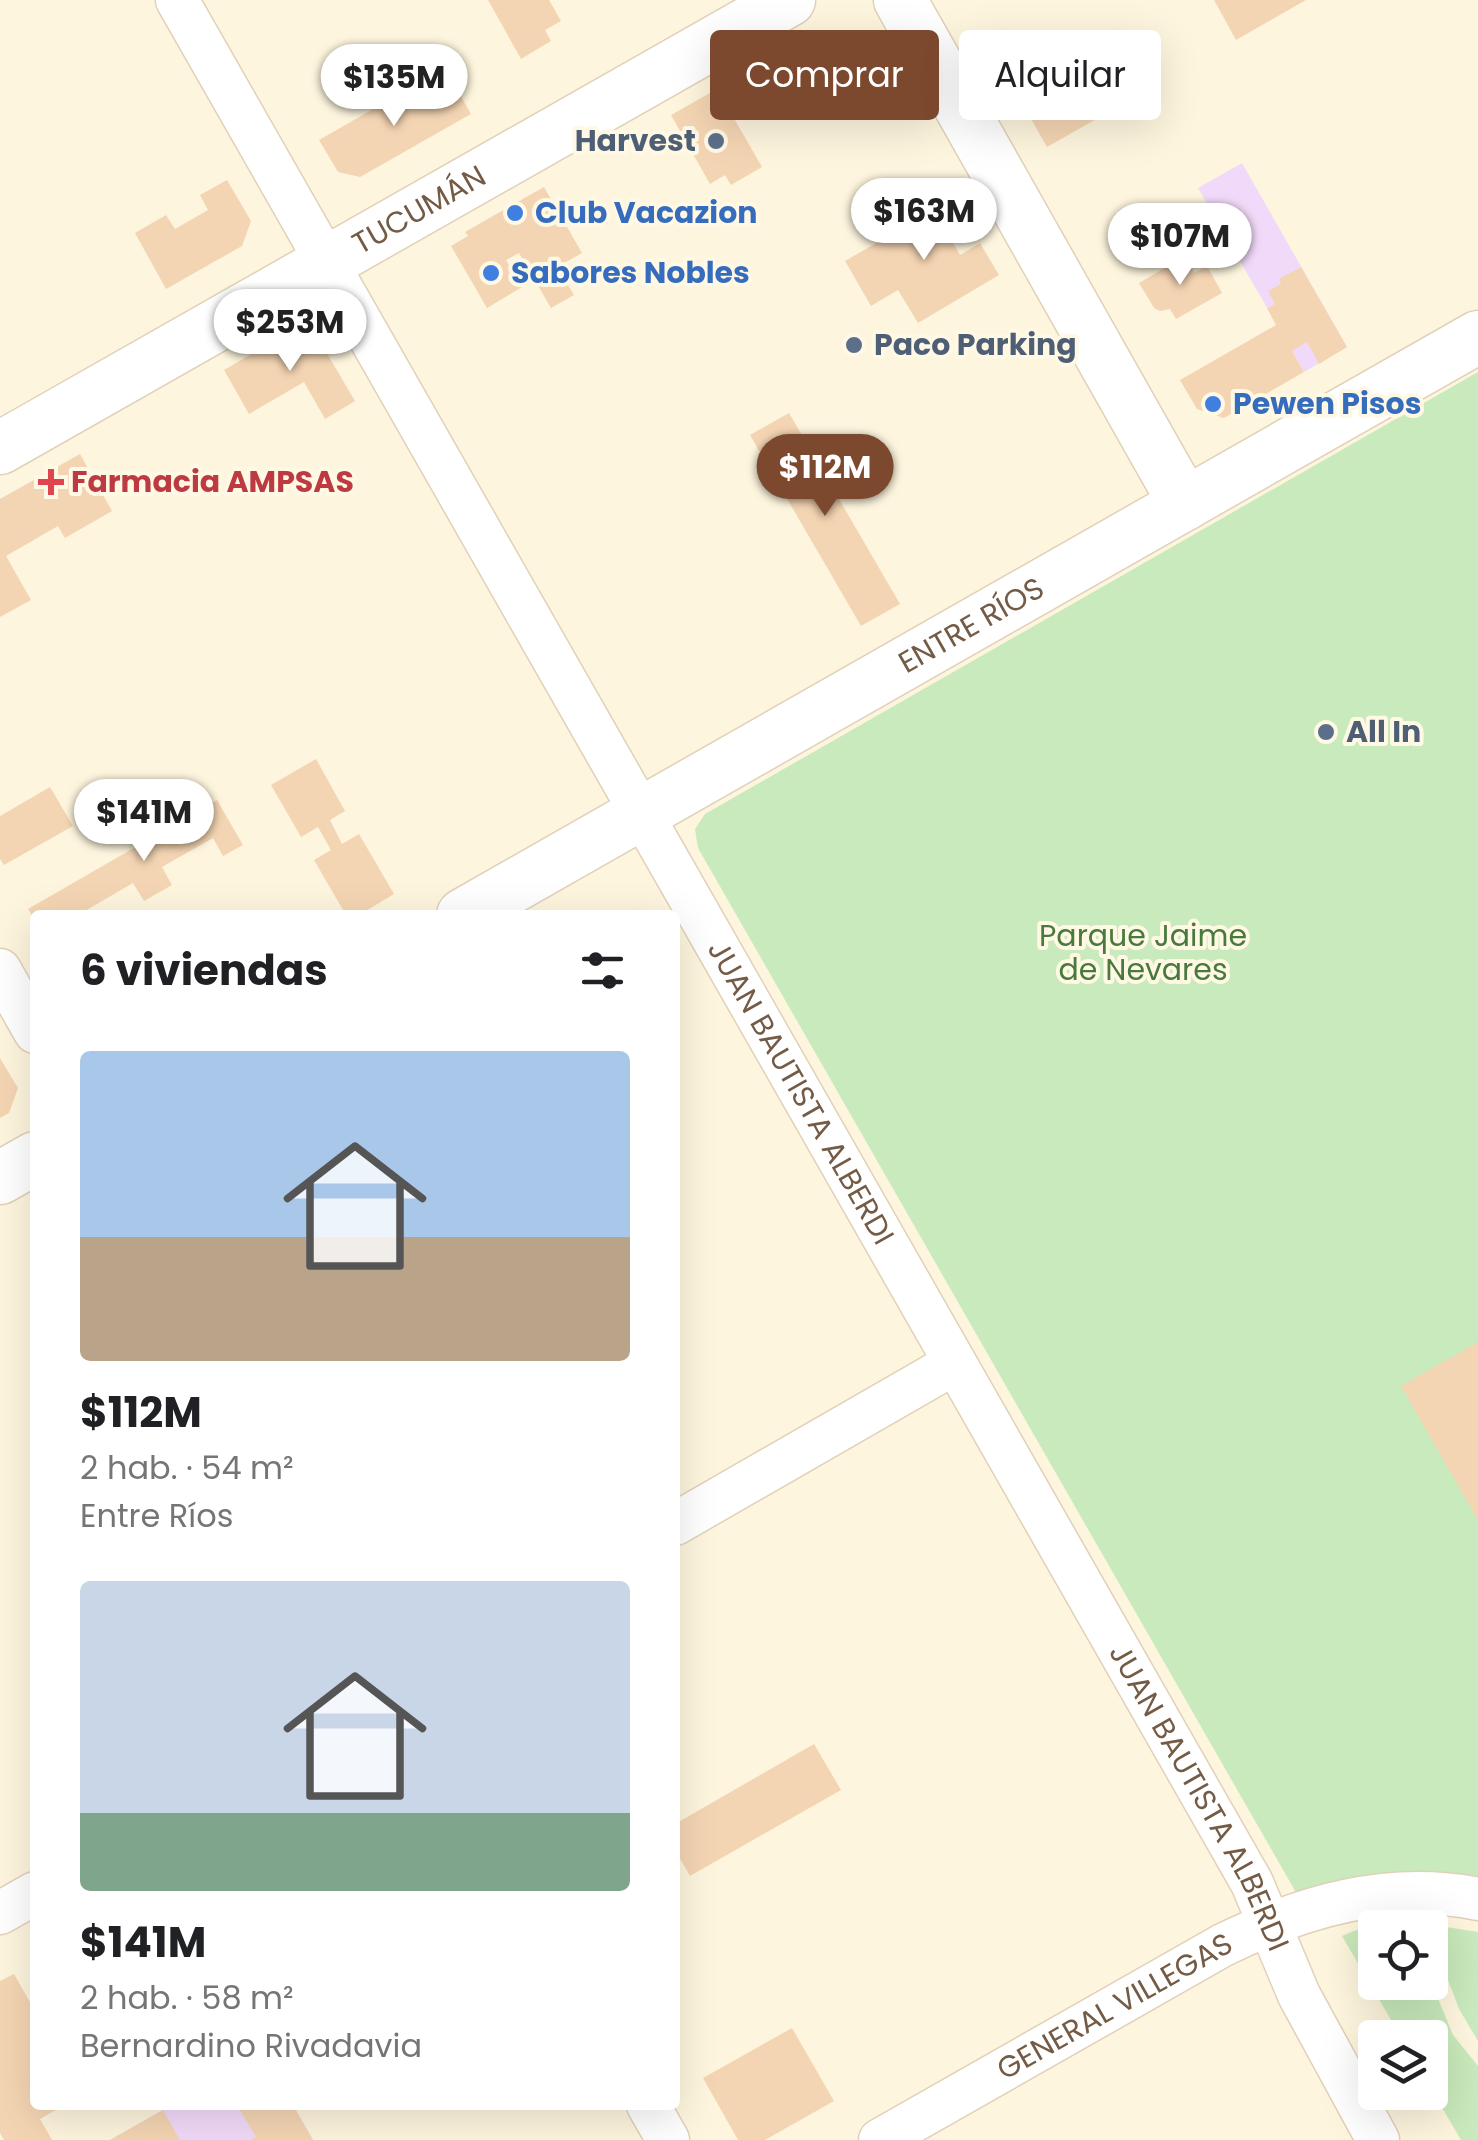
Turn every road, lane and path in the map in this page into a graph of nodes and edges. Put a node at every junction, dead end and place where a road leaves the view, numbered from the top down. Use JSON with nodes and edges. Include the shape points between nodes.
{"nodes":[{"id":1,"x":177,"y":0,"type":"edge"},
{"id":2,"x":789,"y":0,"type":"edge"},
{"id":3,"x":900,"y":0,"type":"edge"},
{"id":4,"x":326,"y":262,"type":"junction"},
{"id":5,"x":1478,"y":338,"type":"edge"},
{"id":6,"x":0,"y":448,"type":"edge"},
{"id":7,"x":1185,"y":504,"type":"junction"},
{"id":8,"x":642,"y":813,"type":"junction"},
{"id":9,"x":472,"y":910,"type":"edge"},
{"id":10,"x":0,"y":970,"type":"edge"},
{"id":11,"x":30,"y":1023,"type":"edge"},
{"id":12,"x":30,"y":1161,"type":"edge"},
{"id":13,"x":0,"y":1178,"type":"edge"},
{"id":14,"x":955,"y":1363,"type":"junction"},
{"id":15,"x":680,"y":1514,"type":"edge"},
{"id":16,"x":30,"y":1895,"type":"edge"},
{"id":17,"x":1478,"y":1899,"type":"edge"},
{"id":18,"x":0,"y":1913,"type":"edge"},
{"id":19,"x":1270,"y":1923,"type":"junction"},
{"id":20,"x":651,"y":2110,"type":"edge"},
{"id":21,"x":925,"y":2129,"type":"edge"},
{"id":22,"x":668,"y":2140,"type":"edge"},
{"id":23,"x":880,"y":2140,"type":"edge"},
{"id":24,"x":1378,"y":2140,"type":"edge"}],
"edges":[{"from":1,"to":4,"type":"street","name":"JUAN BAUTISTA ALBERDI"},
{"from":2,"to":4,"type":"street","name":"TUCUMÁN"},
{"from":3,"to":7,"type":"street"},
{"from":4,"to":6,"type":"street","name":"TUCUMÁN"},
{"from":4,"to":8,"type":"street","name":"JUAN BAUTISTA ALBERDI"},
{"from":5,"to":7,"type":"street","name":"ENTRE RÍOS"},
{"from":7,"to":8,"type":"street","name":"ENTRE RÍOS"},
{"from":8,"to":9,"type":"street","name":"ENTRE RÍOS"},
{"from":8,"to":14,"type":"street","name":"JUAN BAUTISTA ALBERDI"},
{"from":10,"to":11,"type":"street"},
{"from":12,"to":13,"type":"street"},
{"from":14,"to":15,"type":"street"},
{"from":14,"to":19,"type":"street","name":"JUAN BAUTISTA ALBERDI"},
{"from":16,"to":18,"type":"street"},
{"from":17,"to":19,"type":"street","name":"GENERAL VILLEGAS","via":[[1428,1892],[1372,1895]]},
{"from":19,"to":21,"type":"street","name":"GENERAL VILLEGAS","via":[[1223,1945]]},
{"from":19,"to":24,"type":"street","name":"JUAN BAUTISTA ALBERDI","via":[[1311,2018]]},
{"from":20,"to":22,"type":"street"},
{"from":21,"to":23,"type":"street","name":"GENERAL VILLEGAS"}]}
